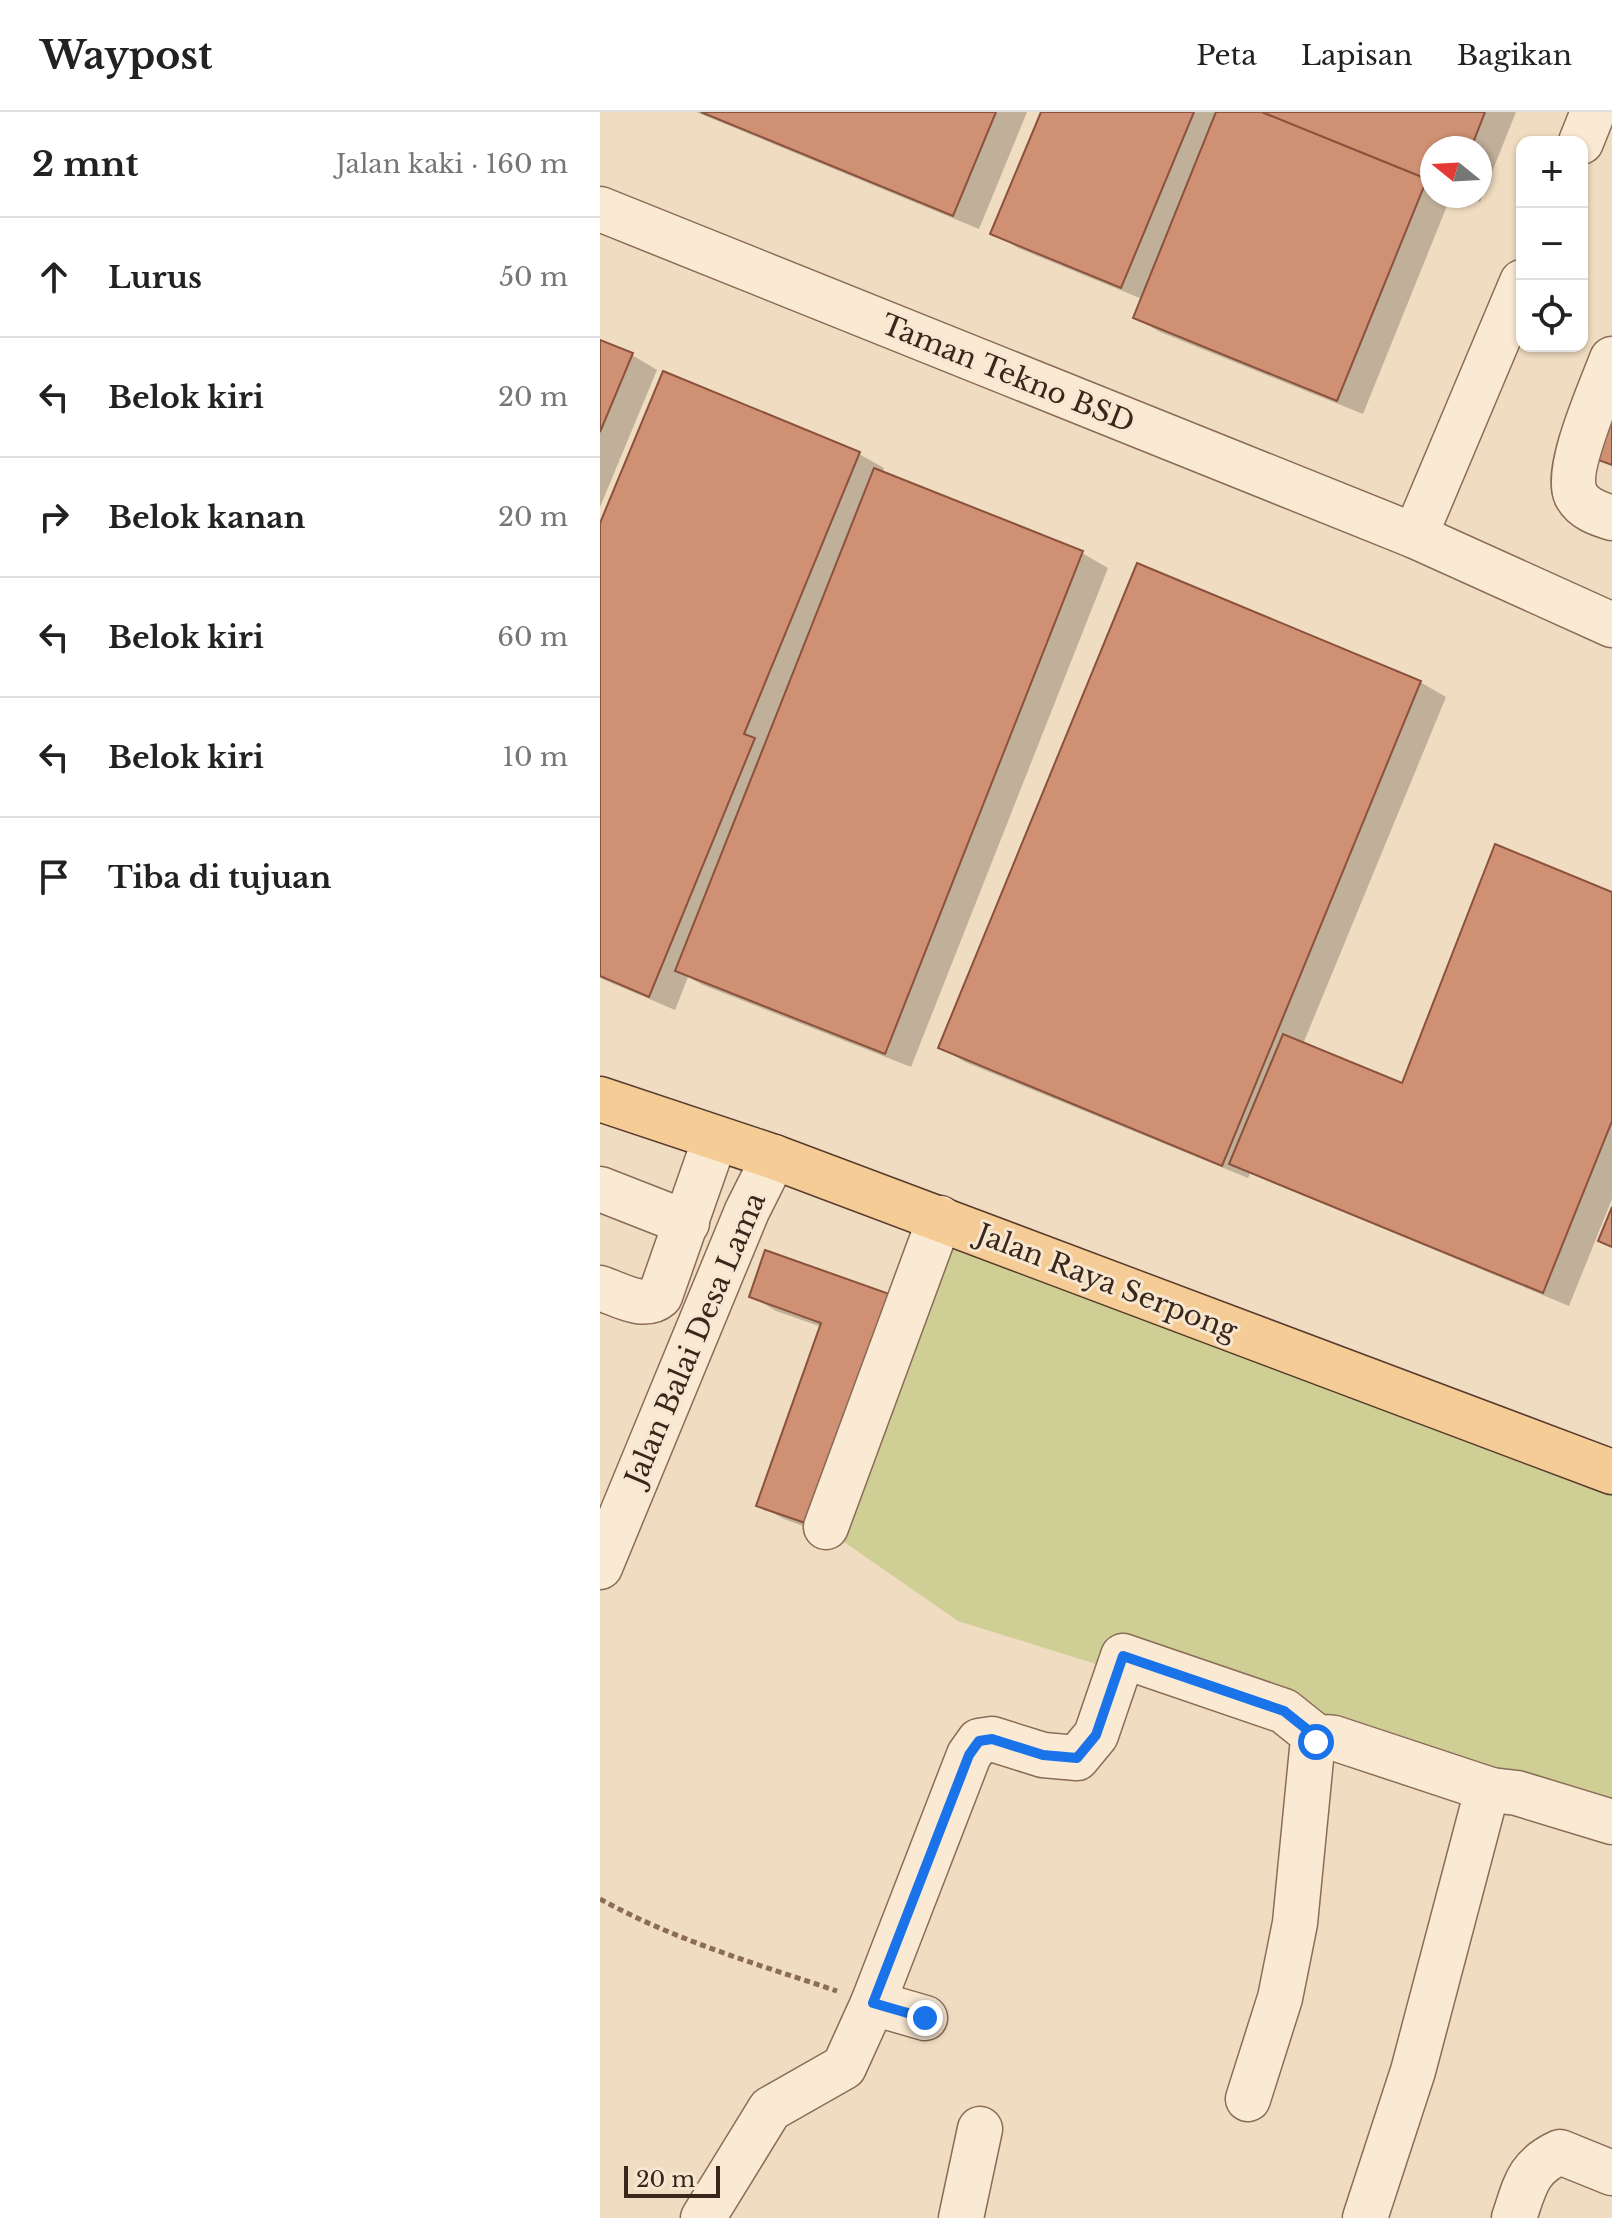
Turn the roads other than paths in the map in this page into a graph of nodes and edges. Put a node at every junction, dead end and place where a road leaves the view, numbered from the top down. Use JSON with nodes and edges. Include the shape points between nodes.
{"nodes":[{"id":1,"x":1593,"y":112,"type":"edge"},
{"id":2,"x":1583,"y":136,"type":"edge"},
{"id":3,"x":600,"y":209,"type":"edge"},
{"id":4,"x":1516,"y":296,"type":"edge"},
{"id":5,"x":1612,"y":359,"type":"edge"},
{"id":6,"x":1612,"y":518,"type":"edge"},
{"id":7,"x":1415,"y":536,"type":"junction"},
{"id":8,"x":1612,"y":625,"type":"edge"},
{"id":9,"x":600,"y":1099,"type":"edge"},
{"id":10,"x":715,"y":1139,"type":"junction"},
{"id":11,"x":774,"y":1157,"type":"junction"},
{"id":12,"x":600,"y":1189,"type":"edge"},
{"id":13,"x":940,"y":1218,"type":"junction"},
{"id":14,"x":687,"y":1223,"type":"junction"},
{"id":15,"x":600,"y":1288,"type":"edge"},
{"id":16,"x":1612,"y":1472,"type":"edge"},
{"id":17,"x":826,"y":1527,"type":"dead end"},
{"id":18,"x":600,"y":1567,"type":"edge"},
{"id":19,"x":1319,"y":1739,"type":"junction"},
{"id":20,"x":1491,"y":1790,"type":"junction"},
{"id":21,"x":1612,"y":1822,"type":"edge"},
{"id":22,"x":873,"y":2003,"type":"junction"},
{"id":23,"x":925,"y":2018,"type":"dead end"},
{"id":24,"x":1248,"y":2099,"type":"dead end"},
{"id":25,"x":980,"y":2129,"type":"dead end"},
{"id":26,"x":1612,"y":2173,"type":"edge"},
{"id":27,"x":703,"y":2218,"type":"edge"},
{"id":28,"x":961,"y":2218,"type":"edge"},
{"id":29,"x":1365,"y":2218,"type":"edge"},
{"id":30,"x":1514,"y":2218,"type":"edge"}],
"edges":[{"from":1,"to":2,"type":"street"},
{"from":3,"to":7,"type":"street","name":"Taman Tekno BSD"},
{"from":4,"to":7,"type":"street"},
{"from":5,"to":6,"type":"street","via":[[1578,450],[1574,478],[1576,495],[1591,511]]},
{"from":7,"to":8,"type":"street","name":"Taman Tekno BSD"},
{"from":9,"to":10,"type":"main road","name":"Jalan Raya Serpong"},
{"from":10,"to":11,"type":"main road","name":"Jalan Raya Serpong"},
{"from":10,"to":14,"type":"street"},
{"from":11,"to":13,"type":"main road","name":"Jalan Raya Serpong"},
{"from":11,"to":18,"type":"street","name":"Jalan Balai Desa Lama"},
{"from":12,"to":14,"type":"street"},
{"from":13,"to":16,"type":"main road","name":"Jalan Raya Serpong"},
{"from":13,"to":17,"type":"street"},
{"from":14,"to":15,"type":"street","via":[[657,1300],[645,1303]]},
{"from":19,"to":20,"type":"street","via":[[1334,1738]]},
{"from":19,"to":22,"type":"street","via":[[1284,1711],[1123,1656],[1096,1735],[1077,1758],[1043,1755],[992,1739],[979,1741]]},
{"from":19,"to":24,"type":"street","via":[[1312,1749],[1295,1923],[1280,1998]]},
{"from":20,"to":21,"type":"street"},
{"from":20,"to":29,"type":"street","via":[[1413,2071]]},
{"from":22,"to":23,"type":"street"},
{"from":22,"to":27,"type":"street","via":[[844,2067],[770,2109]]},
{"from":25,"to":28,"type":"street"},
{"from":26,"to":30,"type":"street","via":[[1560,2152],[1544,2159],[1529,2174]]}]}
